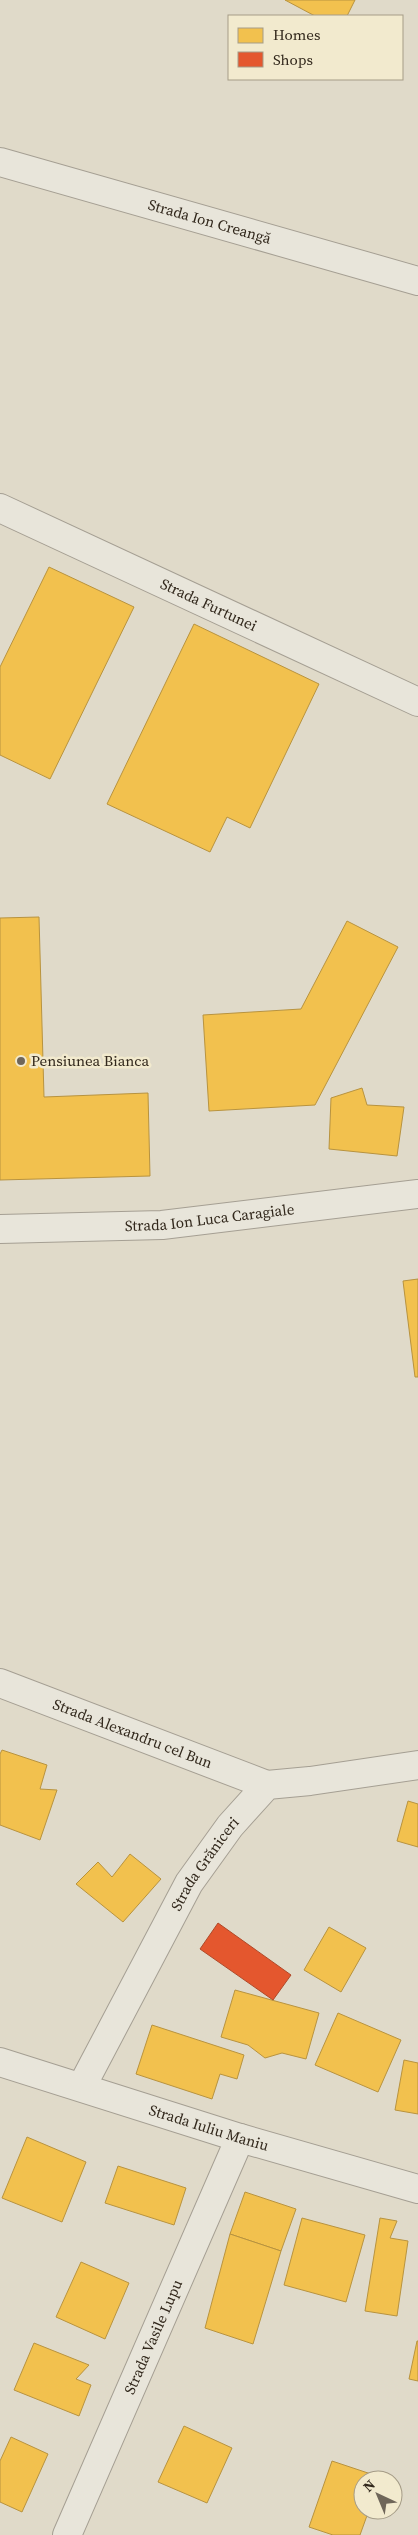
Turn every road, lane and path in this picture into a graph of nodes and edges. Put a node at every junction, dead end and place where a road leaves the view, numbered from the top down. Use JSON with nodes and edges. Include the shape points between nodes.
{"nodes":[{"id":1,"x":0,"y":162,"type":"edge"},
{"id":2,"x":418,"y":281,"type":"edge"},
{"id":3,"x":0,"y":508,"type":"edge"},
{"id":4,"x":418,"y":702,"type":"edge"},
{"id":5,"x":418,"y":1194,"type":"edge"},
{"id":6,"x":0,"y":1229,"type":"edge"},
{"id":7,"x":0,"y":1682,"type":"edge"},
{"id":8,"x":418,"y":1765,"type":"edge"},
{"id":9,"x":268,"y":1785,"type":"junction"},
{"id":10,"x":0,"y":2062,"type":"edge"},
{"id":11,"x":82,"y":2086,"type":"junction"},
{"id":12,"x":240,"y":2138,"type":"junction"},
{"id":13,"x":418,"y":2189,"type":"edge"},
{"id":14,"x":67,"y":2535,"type":"edge"}],
"edges":[{"from":1,"to":2,"type":"street","name":"Strada Ion Creangă"},
{"from":3,"to":4,"type":"street","name":"Strada Furtunei"},
{"from":5,"to":6,"type":"street","name":"Strada Ion Luca Caragiale","via":[[162,1225]]},
{"from":7,"to":9,"type":"street","name":"Strada Alexandru cel Bun"},
{"from":8,"to":9,"type":"street"},
{"from":9,"to":11,"type":"street","name":"Strada Grăniceri","via":[[230,1826],[189,1883]]},
{"from":10,"to":11,"type":"street","name":"Strada Iuliu Maniu"},
{"from":11,"to":12,"type":"street","name":"Strada Iuliu Maniu"},
{"from":12,"to":13,"type":"street","name":"Strada Iuliu Maniu"},
{"from":12,"to":14,"type":"street","name":"Strada Vasile Lupu"}]}
